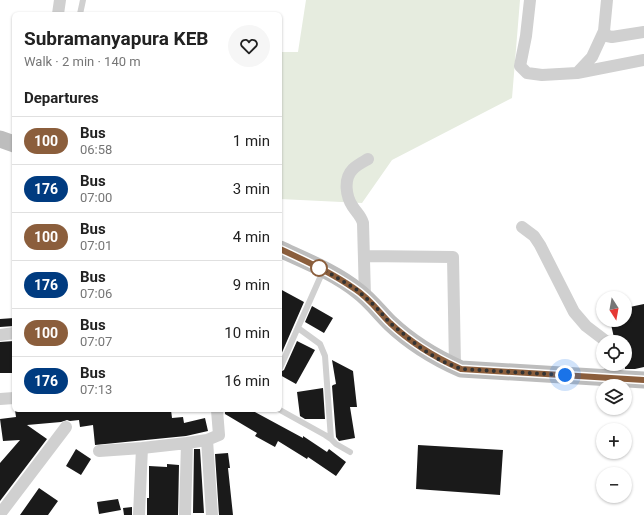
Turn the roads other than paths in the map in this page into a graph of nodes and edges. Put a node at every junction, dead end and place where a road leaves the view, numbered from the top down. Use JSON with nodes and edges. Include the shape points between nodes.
{"nodes":[{"id":1,"x":60,"y":0,"type":"edge"},
{"id":2,"x":83,"y":0,"type":"edge"},
{"id":3,"x":530,"y":0,"type":"edge"},
{"id":4,"x":606,"y":0,"type":"edge"},
{"id":5,"x":58,"y":12,"type":"edge"},
{"id":6,"x":80,"y":12,"type":"edge"},
{"id":7,"x":604,"y":31,"type":"junction"},
{"id":8,"x":644,"y":32,"type":"edge"},
{"id":9,"x":644,"y":60,"type":"edge"},
{"id":10,"x":576,"y":73,"type":"junction"},
{"id":11,"x":0,"y":139,"type":"edge"},
{"id":12,"x":12,"y":143,"type":"edge"},
{"id":13,"x":368,"y":158,"type":"dead end"},
{"id":14,"x":522,"y":227,"type":"dead end"},
{"id":15,"x":282,"y":250,"type":"edge"},
{"id":16,"x":364,"y":256,"type":"junction"},
{"id":17,"x":324,"y":270,"type":"junction"},
{"id":18,"x":365,"y":297,"type":"junction"},
{"id":19,"x":298,"y":328,"type":"junction"},
{"id":20,"x":12,"y":333,"type":"edge"},
{"id":21,"x":0,"y":335,"type":"edge"},
{"id":22,"x":598,"y":335,"type":"edge"},
{"id":23,"x":282,"y":364,"type":"edge"},
{"id":24,"x":455,"y":366,"type":"junction"},
{"id":25,"x":596,"y":371,"type":"edge"},
{"id":26,"x":610,"y":371,"type":"edge"},
{"id":27,"x":644,"y":380,"type":"edge"},
{"id":28,"x":12,"y":398,"type":"edge"},
{"id":29,"x":0,"y":399,"type":"edge"},
{"id":30,"x":282,"y":411,"type":"edge"},
{"id":31,"x":217,"y":412,"type":"edge"},
{"id":32,"x":66,"y":427,"type":"dead end"},
{"id":33,"x":207,"y":440,"type":"junction"},
{"id":34,"x":331,"y":440,"type":"junction"},
{"id":35,"x":187,"y":443,"type":"junction"},
{"id":36,"x":142,"y":448,"type":"junction"},
{"id":37,"x":99,"y":450,"type":"dead end"},
{"id":38,"x":350,"y":452,"type":"dead end"},
{"id":39,"x":0,"y":514,"type":"edge"},
{"id":40,"x":139,"y":515,"type":"edge"},
{"id":41,"x":185,"y":515,"type":"edge"},
{"id":42,"x":212,"y":515,"type":"edge"}],
"edges":[{"from":1,"to":5,"type":"street"},
{"from":2,"to":6,"type":"lane"},
{"from":3,"to":10,"type":"street","via":[[520,66],[527,73],[542,75]]},
{"from":4,"to":7,"type":"street"},
{"from":7,"to":8,"type":"street","via":[[607,36],[612,37]]},
{"from":7,"to":10,"type":"street","via":[[592,57]]},
{"from":9,"to":10,"type":"street"},
{"from":11,"to":12,"type":"main road"},
{"from":13,"to":16,"type":"street","via":[[352,170],[346,183],[347,196],[362,217]]},
{"from":14,"to":22,"type":"street","via":[[534,236],[574,312]]},
{"from":15,"to":17,"type":"main road"},
{"from":16,"to":18,"type":"street"},
{"from":16,"to":24,"type":"street","via":[[453,257]]},
{"from":17,"to":18,"type":"main road"},
{"from":17,"to":19,"type":"lane"},
{"from":18,"to":24,"type":"main road","via":[[390,323],[422,349]]},
{"from":19,"to":23,"type":"lane"},
{"from":19,"to":34,"type":"lane","via":[[320,344],[325,356]]},
{"from":20,"to":21,"type":"street"},
{"from":24,"to":25,"type":"main road","via":[[461,369],[491,371]]},
{"from":26,"to":27,"type":"main road"},
{"from":28,"to":29,"type":"street"},
{"from":30,"to":34,"type":"lane"},
{"from":31,"to":33,"type":"street","via":[[219,435]]},
{"from":32,"to":39,"type":"street"},
{"from":33,"to":35,"type":"street"},
{"from":33,"to":42,"type":"street"},
{"from":34,"to":38,"type":"lane"},
{"from":35,"to":36,"type":"street"},
{"from":35,"to":41,"type":"street"},
{"from":36,"to":37,"type":"street"},
{"from":36,"to":40,"type":"street"}]}
